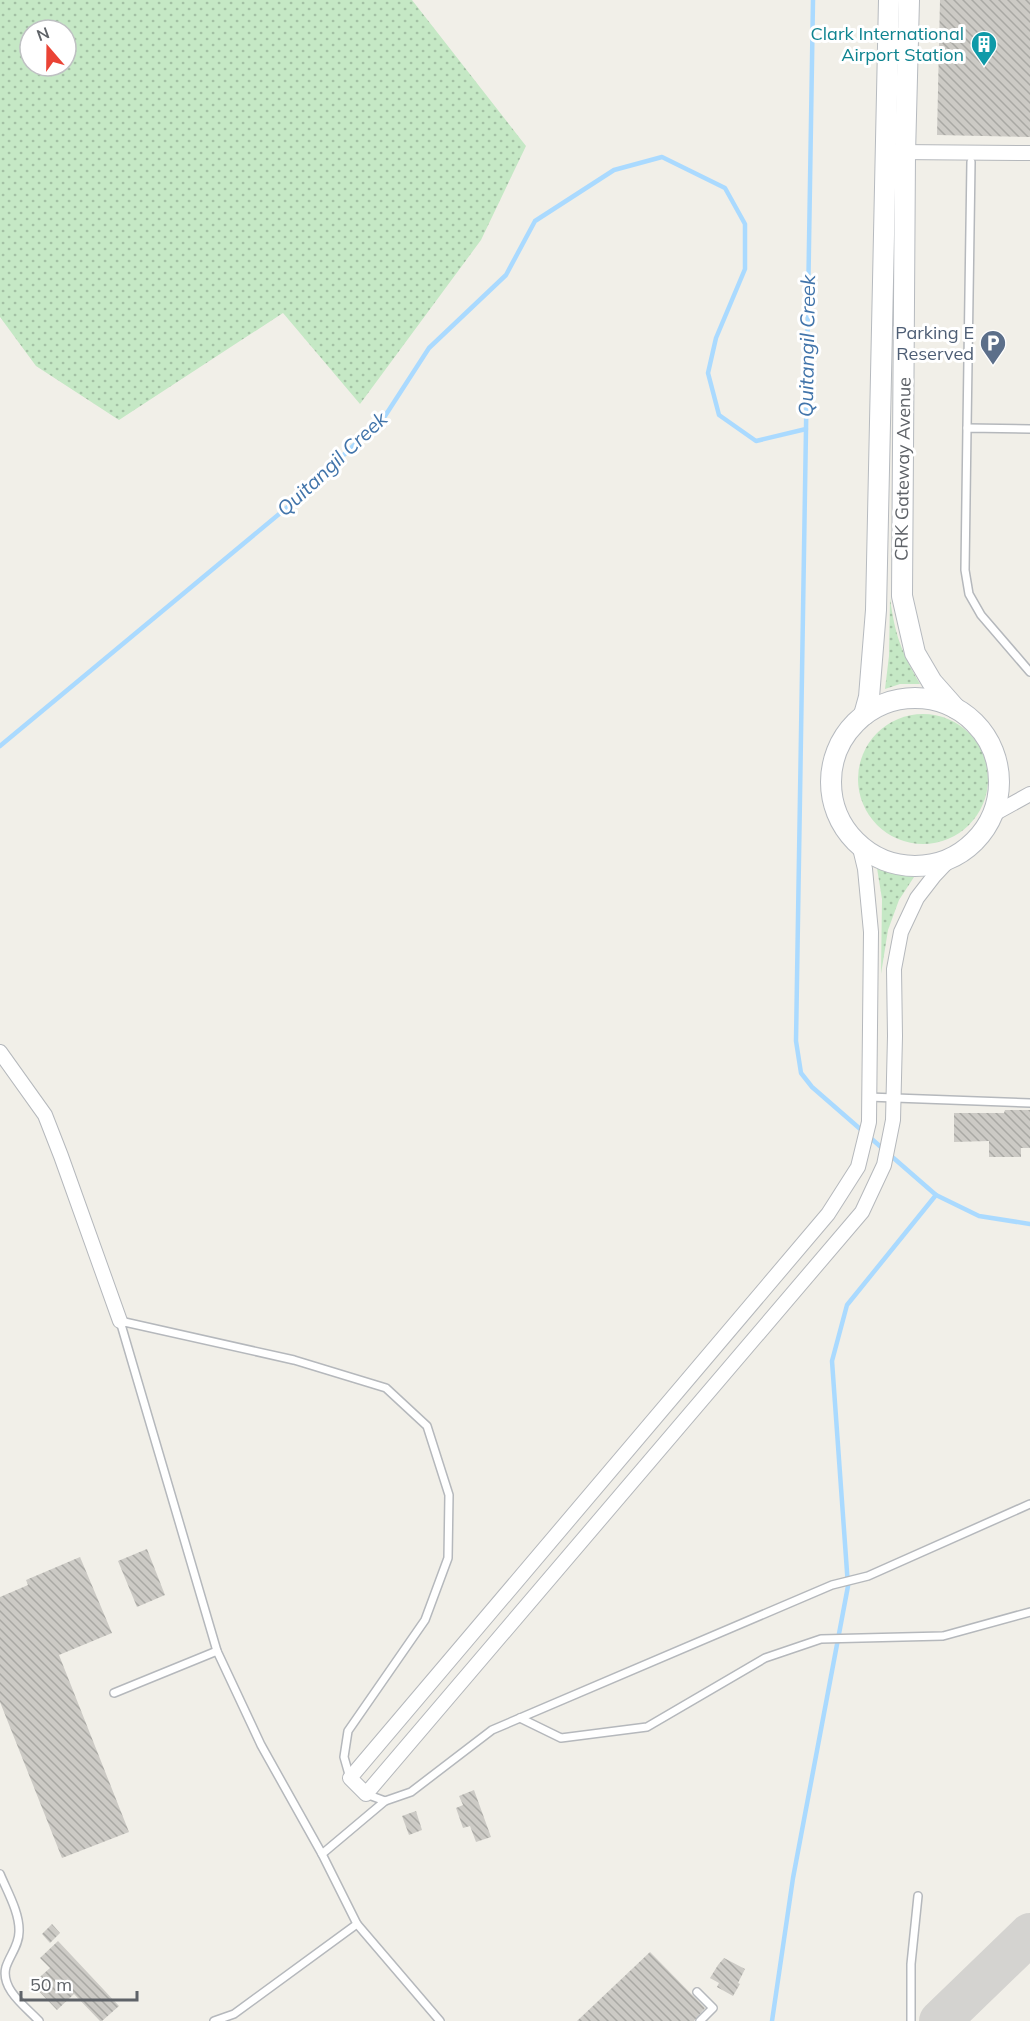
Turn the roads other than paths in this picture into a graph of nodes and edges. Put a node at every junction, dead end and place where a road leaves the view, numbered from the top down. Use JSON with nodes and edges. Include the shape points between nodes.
{"nodes":[{"id":1,"x":889,"y":0,"type":"edge"},
{"id":2,"x":909,"y":0,"type":"edge"},
{"id":3,"x":896,"y":152,"type":"junction"},
{"id":4,"x":1030,"y":153,"type":"edge"},
{"id":5,"x":971,"y":162,"type":"dead end"},
{"id":6,"x":967,"y":428,"type":"junction"},
{"id":7,"x":1030,"y":429,"type":"edge"},
{"id":8,"x":1030,"y":672,"type":"edge"},
{"id":9,"x":955,"y":708,"type":"junction"},
{"id":10,"x":864,"y":715,"type":"junction"},
{"id":11,"x":1030,"y":794,"type":"edge"},
{"id":12,"x":992,"y":815,"type":"junction"},
{"id":13,"x":859,"y":844,"type":"junction"},
{"id":14,"x":951,"y":858,"type":"junction"},
{"id":15,"x":0,"y":1052,"type":"edge"},
{"id":16,"x":868,"y":1096,"type":"junction"},
{"id":17,"x":892,"y":1098,"type":"junction"},
{"id":18,"x":1030,"y":1103,"type":"edge"},
{"id":19,"x":120,"y":1321,"type":"junction"},
{"id":20,"x":1030,"y":1504,"type":"edge"},
{"id":21,"x":1030,"y":1612,"type":"edge"},
{"id":22,"x":216,"y":1651,"type":"junction"},
{"id":23,"x":114,"y":1693,"type":"dead end"},
{"id":24,"x":520,"y":1718,"type":"junction"},
{"id":25,"x":350,"y":1778,"type":"junction"},
{"id":26,"x":366,"y":1794,"type":"junction"},
{"id":27,"x":385,"y":1801,"type":"junction"},
{"id":28,"x":322,"y":1854,"type":"junction"},
{"id":29,"x":0,"y":1874,"type":"edge"},
{"id":30,"x":918,"y":1896,"type":"dead end"},
{"id":31,"x":357,"y":1924,"type":"junction"},
{"id":32,"x":3,"y":1970,"type":"edge"},
{"id":33,"x":697,"y":1992,"type":"dead end"},
{"id":34,"x":39,"y":2021,"type":"edge"},
{"id":35,"x":214,"y":2021,"type":"edge"},
{"id":36,"x":440,"y":2021,"type":"edge"},
{"id":37,"x":700,"y":2021,"type":"edge"},
{"id":38,"x":911,"y":2021,"type":"edge"}],
"edges":[{"from":1,"to":3,"type":"main road","name":"CRK Gateway Avenue"},
{"from":2,"to":3,"type":"main road","name":"CRK Gateway Avenue"},
{"from":3,"to":4,"type":"street"},
{"from":3,"to":9,"type":"main road","name":"CRK Gateway Avenue","via":[[902,596],[915,653],[932,682]]},
{"from":3,"to":10,"type":"main road","name":"CRK Gateway Avenue","via":[[876,610]]},
{"from":5,"to":6,"type":"lane"},
{"from":6,"to":7,"type":"lane"},
{"from":6,"to":8,"type":"lane","via":[[965,570],[969,594],[981,615]]},
{"from":9,"to":10,"type":"main road","via":[[932,700],[908,698]]},
{"from":9,"to":12,"type":"main road","via":[[975,723],[990,742],[998,766],[999,791]]},
{"from":10,"to":13,"type":"main road","via":[[847,733],[836,755],[831,779],[833,803],[843,825]]},
{"from":11,"to":12,"type":"street"},
{"from":12,"to":14,"type":"main road","via":[[982,833]]},
{"from":13,"to":14,"type":"main road","via":[[879,858],[902,865],[927,865]]},
{"from":13,"to":16,"type":"street","via":[[871,932]]},
{"from":14,"to":17,"type":"street","via":[[917,898],[901,932],[894,969]]},
{"from":15,"to":19,"type":"street","via":[[45,1115]]},
{"from":16,"to":17,"type":"lane"},
{"from":16,"to":25,"type":"street","via":[[869,1122],[858,1167],[828,1214]]},
{"from":17,"to":18,"type":"lane"},
{"from":17,"to":26,"type":"street","via":[[893,1120],[884,1165],[862,1212]]},
{"from":19,"to":22,"type":"lane"},
{"from":19,"to":25,"type":"lane","via":[[294,1360],[386,1388],[427,1426],[449,1495],[448,1558],[425,1620],[348,1731],[344,1757]]},
{"from":20,"to":24,"type":"lane","via":[[868,1576],[832,1585]]},
{"from":21,"to":24,"type":"lane","via":[[943,1636],[820,1639],[765,1658],[647,1727],[561,1738]]},
{"from":22,"to":23,"type":"lane"},
{"from":22,"to":28,"type":"lane","via":[[261,1745]]},
{"from":24,"to":27,"type":"lane","via":[[492,1730],[411,1791]]},
{"from":25,"to":26,"type":"street"},
{"from":26,"to":27,"type":"lane"},
{"from":27,"to":28,"type":"lane"},
{"from":28,"to":31,"type":"lane"},
{"from":29,"to":32,"type":"lane","via":[[20,1934]]},
{"from":30,"to":38,"type":"lane","via":[[910,1964]]},
{"from":31,"to":35,"type":"lane","via":[[234,2014]]},
{"from":31,"to":36,"type":"lane"},
{"from":32,"to":34,"type":"lane","via":[[9,1989]]},
{"from":33,"to":37,"type":"lane","via":[[713,2008]]}]}
